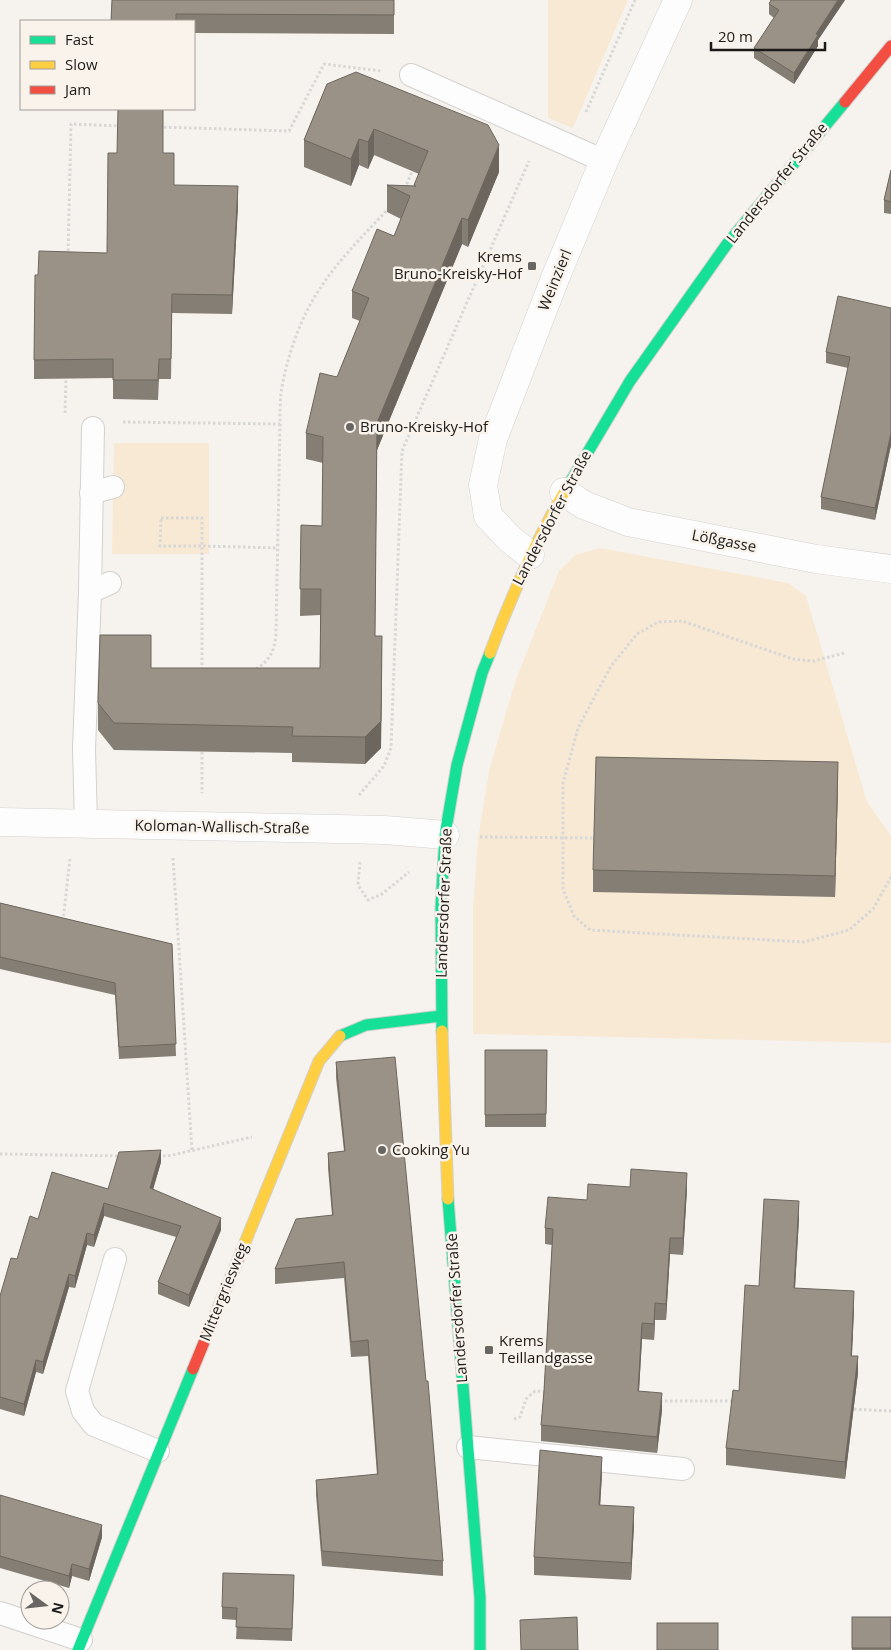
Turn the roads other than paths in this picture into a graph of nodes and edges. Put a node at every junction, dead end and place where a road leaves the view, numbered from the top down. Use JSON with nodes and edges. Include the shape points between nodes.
{"nodes":[{"id":1,"x":678,"y":0,"type":"edge"},
{"id":2,"x":891,"y":46,"type":"edge"},
{"id":3,"x":411,"y":75,"type":"road end"},
{"id":4,"x":604,"y":161,"type":"junction"},
{"id":5,"x":103,"y":425,"type":"road end"},
{"id":6,"x":113,"y":487,"type":"dead end"},
{"id":7,"x":91,"y":492,"type":"junction"},
{"id":8,"x":564,"y":492,"type":"junction"},
{"id":9,"x":530,"y":555,"type":"junction"},
{"id":10,"x":891,"y":569,"type":"edge"},
{"id":11,"x":110,"y":583,"type":"dead end"},
{"id":12,"x":90,"y":592,"type":"junction"},
{"id":13,"x":0,"y":822,"type":"edge"},
{"id":14,"x":86,"y":824,"type":"junction"},
{"id":15,"x":445,"y":836,"type":"junction"},
{"id":16,"x":441,"y":1016,"type":"junction"},
{"id":17,"x":115,"y":1259,"type":"dead end"},
{"id":18,"x":468,"y":1447,"type":"junction"},
{"id":19,"x":158,"y":1451,"type":"junction"},
{"id":20,"x":683,"y":1468,"type":"dead end"},
{"id":21,"x":0,"y":1613,"type":"edge"},
{"id":22,"x":79,"y":1645,"type":"edge"},
{"id":23,"x":480,"y":1650,"type":"edge"}],
"edges":[{"from":1,"to":4,"type":"street","name":"Weinzierl"},
{"from":2,"to":8,"type":"main road","name":"Landersdorfer Straße","via":[[727,244],[630,381]]},
{"from":3,"to":4,"type":"lane"},
{"from":4,"to":9,"type":"street","name":"Weinzierl","via":[[493,439],[483,485],[488,516]]},
{"from":5,"to":7,"type":"lane"},
{"from":6,"to":7,"type":"lane"},
{"from":7,"to":12,"type":"lane"},
{"from":8,"to":9,"type":"main road","name":"Landersdorfer Straße"},
{"from":8,"to":10,"type":"street","name":"Lößgasse","via":[[584,505],[628,522],[816,559]]},
{"from":9,"to":15,"type":"main road","name":"Landersdorfer Straße","via":[[482,673],[457,765]]},
{"from":11,"to":12,"type":"lane"},
{"from":12,"to":14,"type":"lane","via":[[84,749]]},
{"from":13,"to":14,"type":"street","name":"Koloman-Wallisch-Straße"},
{"from":14,"to":15,"type":"street","name":"Koloman-Wallisch-Straße","via":[[385,830]]},
{"from":15,"to":16,"type":"main road","name":"Landersdorfer Straße"},
{"from":16,"to":18,"type":"main road","name":"Landersdorfer Straße","via":[[447,1184]]},
{"from":16,"to":19,"type":"main road","name":"Mittergriesweg","via":[[366,1025],[340,1036],[319,1060]]},
{"from":17,"to":19,"type":"lane","via":[[77,1391],[83,1411],[94,1426]]},
{"from":18,"to":20,"type":"lane"},
{"from":18,"to":23,"type":"main road","name":"Landersdorfer Straße","via":[[480,1598]]},
{"from":19,"to":22,"type":"main road","name":"Mittergriesweg"},
{"from":21,"to":22,"type":"lane"}]}
